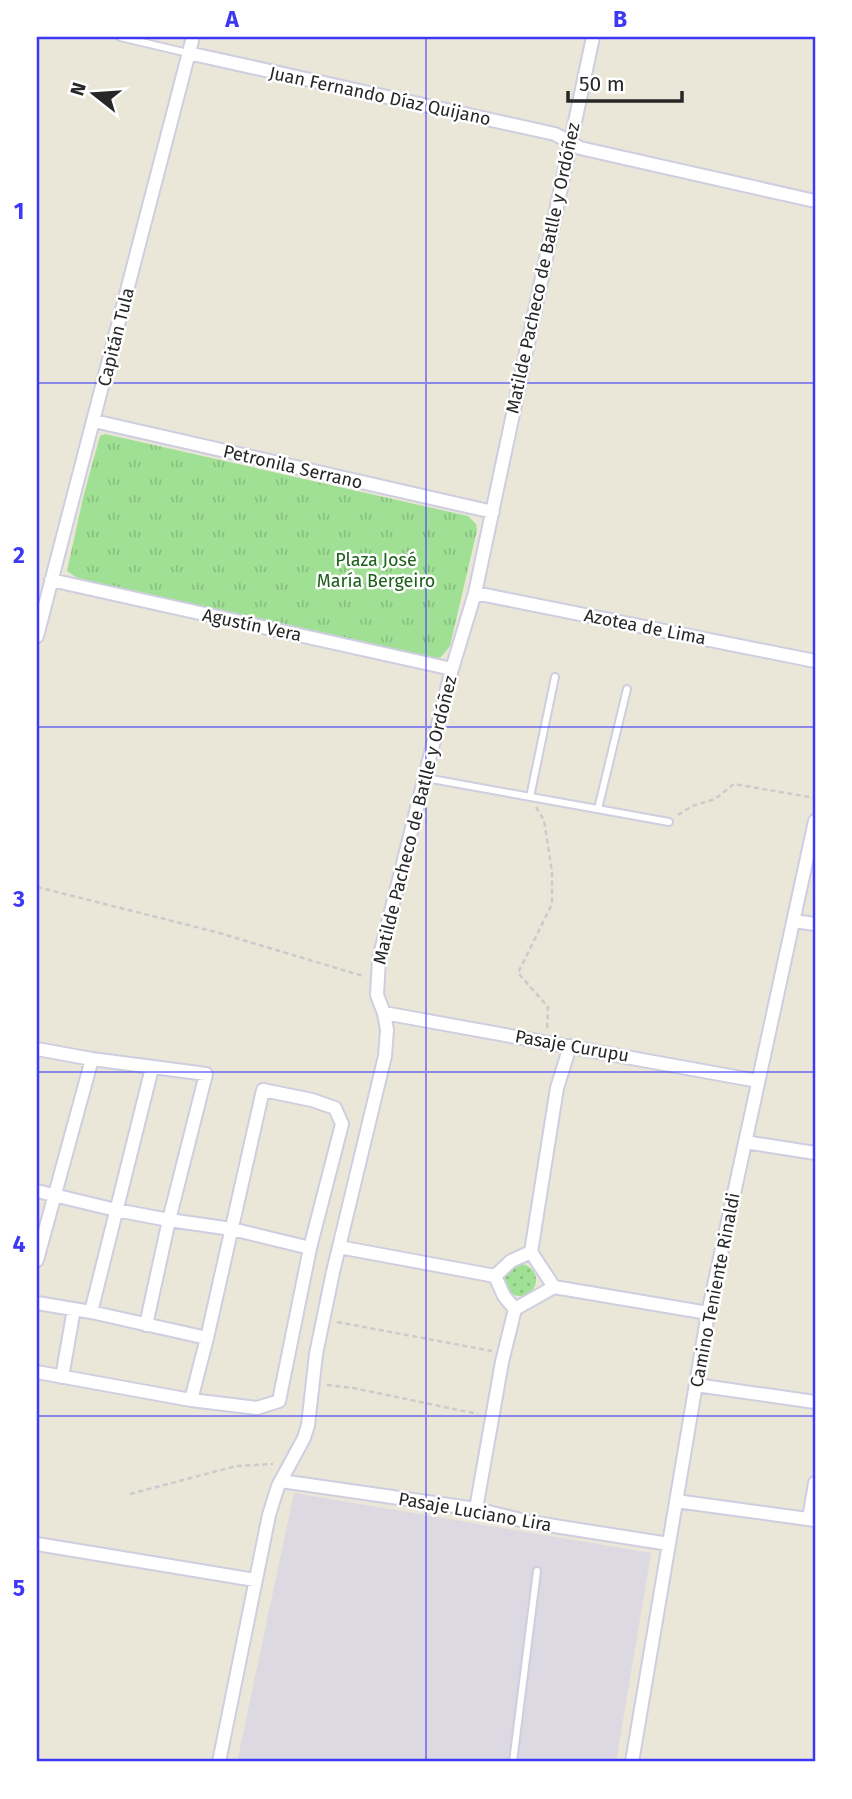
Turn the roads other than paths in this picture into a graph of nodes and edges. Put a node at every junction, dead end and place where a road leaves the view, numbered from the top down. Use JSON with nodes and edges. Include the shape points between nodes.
{"nodes":[{"id":1,"x":120,"y":37,"type":"edge"},
{"id":2,"x":193,"y":37,"type":"edge"},
{"id":3,"x":593,"y":37,"type":"edge"},
{"id":4,"x":188,"y":53,"type":"junction"},
{"id":5,"x":569,"y":142,"type":"junction"},
{"id":6,"x":815,"y":201,"type":"edge"},
{"id":7,"x":94,"y":421,"type":"junction"},
{"id":8,"x":493,"y":512,"type":"junction"},
{"id":9,"x":51,"y":580,"type":"junction"},
{"id":10,"x":475,"y":593,"type":"junction"},
{"id":11,"x":37,"y":636,"type":"edge"},
{"id":12,"x":815,"y":660,"type":"edge"},
{"id":13,"x":452,"y":669,"type":"junction"},
{"id":14,"x":555,"y":677,"type":"dead end"},
{"id":15,"x":627,"y":689,"type":"dead end"},
{"id":16,"x":426,"y":778,"type":"junction"},
{"id":17,"x":530,"y":797,"type":"junction"},
{"id":18,"x":598,"y":809,"type":"junction"},
{"id":19,"x":815,"y":821,"type":"edge"},
{"id":20,"x":669,"y":822,"type":"road end"},
{"id":21,"x":794,"y":920,"type":"junction"},
{"id":22,"x":815,"y":924,"type":"edge"},
{"id":23,"x":384,"y":1013,"type":"junction"},
{"id":24,"x":570,"y":1046,"type":"junction"},
{"id":25,"x":37,"y":1049,"type":"edge"},
{"id":26,"x":92,"y":1059,"type":"junction"},
{"id":27,"x":152,"y":1068,"type":"junction"},
{"id":28,"x":758,"y":1081,"type":"junction"},
{"id":29,"x":745,"y":1142,"type":"junction"},
{"id":30,"x":815,"y":1153,"type":"edge"},
{"id":31,"x":37,"y":1191,"type":"edge"},
{"id":32,"x":54,"y":1196,"type":"junction"},
{"id":33,"x":116,"y":1210,"type":"junction"},
{"id":34,"x":169,"y":1220,"type":"junction"},
{"id":35,"x":232,"y":1229,"type":"junction"},
{"id":36,"x":339,"y":1247,"type":"junction"},
{"id":37,"x":310,"y":1248,"type":"junction"},
{"id":38,"x":531,"y":1252,"type":"junction"},
{"id":39,"x":37,"y":1261,"type":"edge"},
{"id":40,"x":495,"y":1276,"type":"junction"},
{"id":41,"x":554,"y":1287,"type":"junction"},
{"id":42,"x":37,"y":1303,"type":"edge"},
{"id":43,"x":74,"y":1309,"type":"junction"},
{"id":44,"x":515,"y":1309,"type":"junction"},
{"id":45,"x":91,"y":1312,"type":"junction"},
{"id":46,"x":708,"y":1313,"type":"junction"},
{"id":47,"x":146,"y":1325,"type":"junction"},
{"id":48,"x":207,"y":1338,"type":"junction"},
{"id":49,"x":37,"y":1372,"type":"edge"},
{"id":50,"x":62,"y":1377,"type":"junction"},
{"id":51,"x":696,"y":1385,"type":"junction"},
{"id":52,"x":191,"y":1400,"type":"junction"},
{"id":53,"x":815,"y":1402,"type":"edge"},
{"id":54,"x":281,"y":1480,"type":"junction"},
{"id":55,"x":815,"y":1483,"type":"edge"},
{"id":56,"x":676,"y":1501,"type":"junction"},
{"id":57,"x":476,"y":1509,"type":"junction"},
{"id":58,"x":812,"y":1520,"type":"edge"},
{"id":59,"x":37,"y":1544,"type":"edge"},
{"id":60,"x":669,"y":1544,"type":"junction"},
{"id":61,"x":537,"y":1571,"type":"dead end"},
{"id":62,"x":255,"y":1580,"type":"junction"},
{"id":63,"x":219,"y":1762,"type":"edge"},
{"id":64,"x":513,"y":1762,"type":"edge"},
{"id":65,"x":632,"y":1762,"type":"edge"}],
"edges":[{"from":1,"to":4,"type":"lane"},
{"from":2,"to":4,"type":"street","name":"Capitán Tula"},
{"from":3,"to":5,"type":"street","name":"Matilde Pacheco de Batlle y Ordóñez"},
{"from":4,"to":5,"type":"street","name":"Juan Fernando Díaz Quijano","via":[[555,134]]},
{"from":4,"to":7,"type":"street","name":"Capitán Tula"},
{"from":5,"to":6,"type":"street","name":"Juan Fernando Díaz Quijano"},
{"from":5,"to":8,"type":"street","name":"Matilde Pacheco de Batlle y Ordóñez"},
{"from":7,"to":8,"type":"street","name":"Petronila Serrano"},
{"from":7,"to":9,"type":"street","name":"Capitán Tula"},
{"from":8,"to":10,"type":"street","name":"Matilde Pacheco de Batlle y Ordóñez"},
{"from":9,"to":11,"type":"street","name":"Capitán Tula"},
{"from":9,"to":13,"type":"street","name":"Agustín Vera"},
{"from":10,"to":12,"type":"street","name":"Azotea de Lima"},
{"from":10,"to":13,"type":"street","name":"Matilde Pacheco de Batlle y Ordóñez"},
{"from":13,"to":16,"type":"street","name":"Matilde Pacheco de Batlle y Ordóñez"},
{"from":14,"to":17,"type":"lane"},
{"from":15,"to":18,"type":"lane"},
{"from":16,"to":17,"type":"lane"},
{"from":16,"to":23,"type":"street","name":"Matilde Pacheco de Batlle y Ordóñez","via":[[379,959],[377,995]]},
{"from":17,"to":18,"type":"lane"},
{"from":18,"to":20,"type":"lane"},
{"from":19,"to":21,"type":"street","name":"Camino Teniente Rinaldi"},
{"from":21,"to":22,"type":"street"},
{"from":21,"to":28,"type":"street","name":"Camino Teniente Rinaldi"},
{"from":23,"to":24,"type":"street","name":"Pasaje Curupu"},
{"from":23,"to":36,"type":"street","name":"Matilde Pacheco de Batlle y Ordóñez","via":[[385,1056]]},
{"from":24,"to":28,"type":"street","name":"Pasaje Curupu"},
{"from":24,"to":38,"type":"street","via":[[557,1088]]},
{"from":25,"to":26,"type":"street"},
{"from":26,"to":27,"type":"street"},
{"from":26,"to":32,"type":"street"},
{"from":27,"to":33,"type":"street"},
{"from":27,"to":34,"type":"street","via":[[206,1074]]},
{"from":28,"to":29,"type":"street","name":"Camino Teniente Rinaldi"},
{"from":29,"to":30,"type":"street"},
{"from":29,"to":46,"type":"street","name":"Camino Teniente Rinaldi"},
{"from":31,"to":32,"type":"street"},
{"from":32,"to":33,"type":"street"},
{"from":32,"to":39,"type":"street"},
{"from":33,"to":34,"type":"street"},
{"from":33,"to":45,"type":"street"},
{"from":34,"to":35,"type":"street"},
{"from":34,"to":47,"type":"street"},
{"from":35,"to":37,"type":"street"},
{"from":35,"to":37,"type":"street","via":[[263,1090],[312,1100],[335,1108],[342,1124]]},
{"from":35,"to":48,"type":"street"},
{"from":36,"to":40,"type":"street"},
{"from":36,"to":54,"type":"street","name":"Matilde Pacheco de Batlle y Ordóñez","via":[[304,1438]]},
{"from":37,"to":52,"type":"street","via":[[279,1401],[257,1408]]},
{"from":38,"to":40,"type":"street","via":[[511,1261]]},
{"from":38,"to":41,"type":"street"},
{"from":40,"to":44,"type":"street"},
{"from":41,"to":44,"type":"street"},
{"from":41,"to":46,"type":"street"},
{"from":42,"to":43,"type":"street"},
{"from":43,"to":45,"type":"street"},
{"from":43,"to":50,"type":"street"},
{"from":44,"to":57,"type":"street"},
{"from":45,"to":47,"type":"street"},
{"from":46,"to":51,"type":"street","name":"Camino Teniente Rinaldi"},
{"from":47,"to":48,"type":"street"},
{"from":48,"to":52,"type":"street"},
{"from":49,"to":50,"type":"street"},
{"from":50,"to":52,"type":"street"},
{"from":51,"to":53,"type":"street"},
{"from":51,"to":56,"type":"street","name":"Camino Teniente Rinaldi"},
{"from":54,"to":57,"type":"street","name":"Pasaje Luciano Lira"},
{"from":54,"to":62,"type":"street","name":"Matilde Pacheco de Batlle y Ordóñez"},
{"from":55,"to":58,"type":"street"},
{"from":56,"to":58,"type":"street"},
{"from":56,"to":60,"type":"street","name":"Camino Teniente Rinaldi"},
{"from":57,"to":60,"type":"street","name":"Pasaje Luciano Lira"},
{"from":59,"to":62,"type":"street"},
{"from":60,"to":65,"type":"street","name":"Camino Teniente Rinaldi"},
{"from":61,"to":64,"type":"lane"},
{"from":62,"to":63,"type":"street","name":"Matilde Pacheco de Batlle y Ordóñez"}]}
